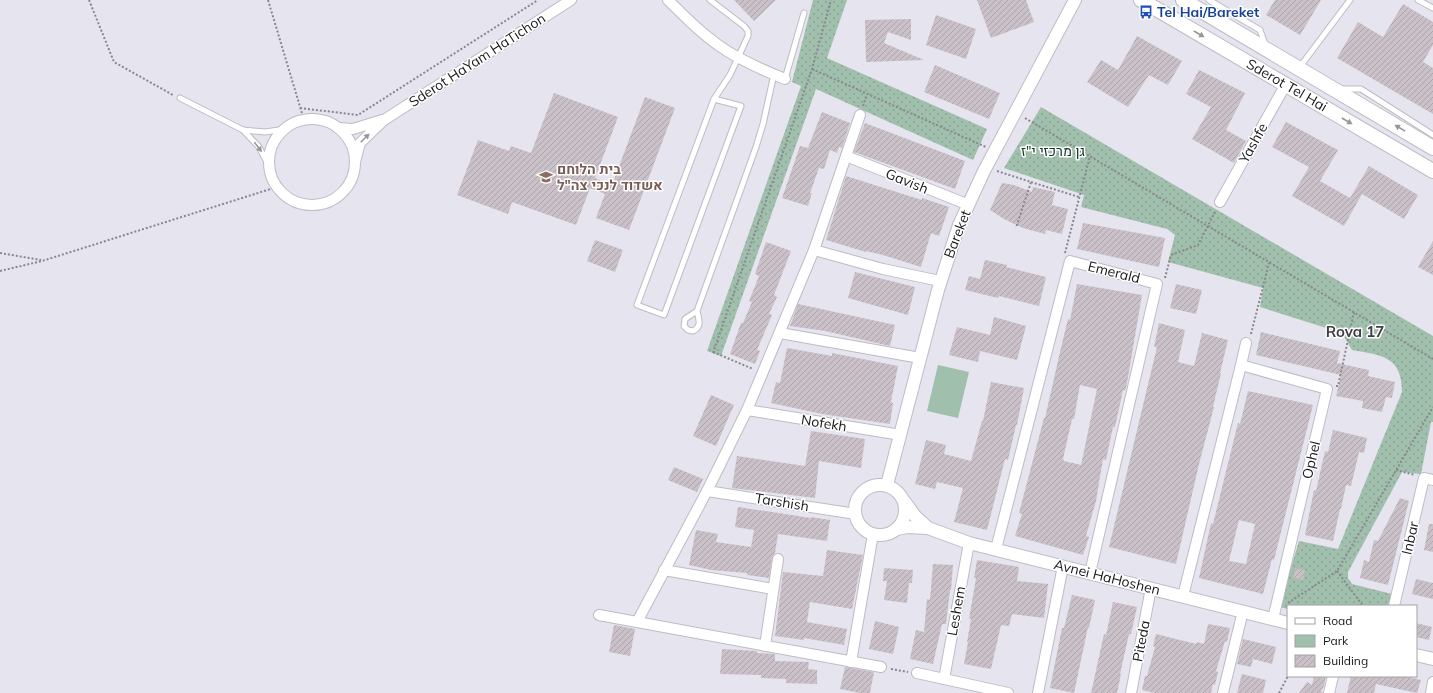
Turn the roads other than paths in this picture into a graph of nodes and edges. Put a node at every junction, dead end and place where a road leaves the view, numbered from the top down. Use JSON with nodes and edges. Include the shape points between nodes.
{"nodes":[{"id":1,"x":571,"y":0,"type":"edge"},
{"id":2,"x":668,"y":0,"type":"edge"},
{"id":3,"x":710,"y":0,"type":"edge"},
{"id":4,"x":1082,"y":0,"type":"edge"},
{"id":5,"x":1141,"y":0,"type":"edge"},
{"id":6,"x":1183,"y":0,"type":"edge"},
{"id":7,"x":1209,"y":0,"type":"edge"},
{"id":8,"x":1350,"y":0,"type":"edge"},
{"id":9,"x":1418,"y":0,"type":"edge"},
{"id":10,"x":1071,"y":3,"type":"edge"},
{"id":11,"x":1433,"y":8,"type":"edge"},
{"id":12,"x":804,"y":13,"type":"dead end"},
{"id":13,"x":1267,"y":49,"type":"junction"},
{"id":14,"x":739,"y":57,"type":"junction"},
{"id":15,"x":1299,"y":68,"type":"junction"},
{"id":16,"x":774,"y":74,"type":"junction"},
{"id":17,"x":786,"y":79,"type":"joint"},
{"id":18,"x":1286,"y":84,"type":"junction"},
{"id":19,"x":1334,"y":89,"type":"junction"},
{"id":20,"x":180,"y":98,"type":"road end"},
{"id":21,"x":714,"y":99,"type":"junction"},
{"id":22,"x":860,"y":115,"type":"dead end"},
{"id":23,"x":384,"y":120,"type":"junction"},
{"id":24,"x":338,"y":128,"type":"junction"},
{"id":25,"x":286,"y":129,"type":"junction"},
{"id":26,"x":243,"y":130,"type":"junction"},
{"id":27,"x":1433,"y":134,"type":"edge"},
{"id":28,"x":1433,"y":148,"type":"edge"},
{"id":29,"x":846,"y":156,"type":"junction"},
{"id":30,"x":355,"y":162,"type":"junction"},
{"id":31,"x":269,"y":166,"type":"junction"},
{"id":32,"x":1433,"y":171,"type":"edge"},
{"id":33,"x":1220,"y":202,"type":"road end"},
{"id":34,"x":969,"y":205,"type":"junction"},
{"id":35,"x":814,"y":250,"type":"junction"},
{"id":36,"x":940,"y":281,"type":"junction"},
{"id":37,"x":697,"y":311,"type":"dead end"},
{"id":38,"x":780,"y":333,"type":"junction"},
{"id":39,"x":1246,"y":343,"type":"road end"},
{"id":40,"x":920,"y":358,"type":"junction"},
{"id":41,"x":1241,"y":365,"type":"junction"},
{"id":42,"x":747,"y":410,"type":"junction"},
{"id":43,"x":901,"y":435,"type":"junction"},
{"id":44,"x":1429,"y":479,"type":"edge"},
{"id":45,"x":888,"y":486,"type":"junction"},
{"id":46,"x":708,"y":491,"type":"junction"},
{"id":47,"x":904,"y":500,"type":"junction"},
{"id":48,"x":856,"y":514,"type":"junction"},
{"id":49,"x":928,"y":528,"type":"junction"},
{"id":50,"x":897,"y":529,"type":"junction"},
{"id":51,"x":873,"y":534,"type":"junction"},
{"id":52,"x":969,"y":543,"type":"junction"},
{"id":53,"x":996,"y":549,"type":"junction"},
{"id":54,"x":778,"y":559,"type":"dead end"},
{"id":55,"x":1063,"y":566,"type":"junction"},
{"id":56,"x":664,"y":570,"type":"junction"},
{"id":57,"x":1090,"y":573,"type":"junction"},
{"id":58,"x":1151,"y":588,"type":"junction"},
{"id":59,"x":773,"y":589,"type":"junction"},
{"id":60,"x":1183,"y":596,"type":"junction"},
{"id":61,"x":1394,"y":605,"type":"edge"},
{"id":62,"x":1243,"y":611,"type":"junction"},
{"id":63,"x":599,"y":615,"type":"dead end"},
{"id":64,"x":1273,"y":619,"type":"junction"},
{"id":65,"x":637,"y":622,"type":"junction"},
{"id":66,"x":1287,"y":623,"type":"edge"},
{"id":67,"x":764,"y":646,"type":"junction"},
{"id":68,"x":1417,"y":655,"type":"edge"},
{"id":69,"x":1433,"y":659,"type":"edge"},
{"id":70,"x":851,"y":662,"type":"junction"},
{"id":71,"x":882,"y":667,"type":"road end"},
{"id":72,"x":917,"y":673,"type":"road end"},
{"id":73,"x":1333,"y":677,"type":"edge"},
{"id":74,"x":944,"y":679,"type":"junction"},
{"id":75,"x":1433,"y":682,"type":"edge"},
{"id":76,"x":1008,"y":693,"type":"edge"},
{"id":77,"x":1038,"y":693,"type":"edge"},
{"id":78,"x":1131,"y":693,"type":"edge"},
{"id":79,"x":1223,"y":693,"type":"edge"},
{"id":80,"x":1329,"y":693,"type":"edge"},
{"id":81,"x":1431,"y":693,"type":"edge"}],
"edges":[{"from":1,"to":23,"type":"street","name":"Sderot HaYam HaTichon"},
{"from":2,"to":14,"type":"street","via":[[702,33]]},
{"from":3,"to":14,"type":"lane","via":[[748,31]]},
{"from":4,"to":10,"type":"street"},
{"from":5,"to":18,"type":"main road","name":"Sderot Tel Hai","one_way":true},
{"from":6,"to":13,"type":"main road","name":"Sderot Tel Hai"},
{"from":7,"to":13,"type":"lane","via":[[1260,30]]},
{"from":8,"to":15,"type":"lane"},
{"from":9,"to":11,"type":"lane"},
{"from":10,"to":34,"type":"street","name":"Bareket"},
{"from":12,"to":17,"type":"lane"},
{"from":13,"to":15,"type":"main road","name":"Sderot Tel Hai"},
{"from":14,"to":16,"type":"street"},
{"from":14,"to":21,"type":"lane"},
{"from":15,"to":19,"type":"main road","name":"Sderot Tel Hai"},
{"from":16,"to":17,"type":"street"},
{"from":16,"to":37,"type":"lane","via":[[756,146]]},
{"from":18,"to":32,"type":"main road","name":"Sderot Tel Hai","one_way":true},
{"from":18,"to":33,"type":"street","name":"Yashfe"},
{"from":19,"to":27,"type":"lane","via":[[1361,89]]},
{"from":28,"to":19,"type":"main road","name":"Sderot Tel Hai","one_way":true},
{"from":20,"to":26,"type":"lane"},
{"from":21,"to":21,"type":"lane","via":[[637,305],[664,316],[740,106]]},
{"from":22,"to":29,"type":"street"},
{"from":23,"to":24,"type":"street","name":"Sderot HaYam HaTichon","via":[[353,128]]},
{"from":30,"to":23,"type":"street","name":"Sderot HaYam HaTichon","one_way":true,"via":[[360,143]]},
{"from":24,"to":25,"type":"street","via":[[317,120],[304,120]]},
{"from":24,"to":30,"type":"street","via":[[348,139]]},
{"from":25,"to":26,"type":"lane","via":[[265,132]]},
{"from":25,"to":31,"type":"street","via":[[273,145]]},
{"from":26,"to":31,"type":"lane","one_way":true,"via":[[259,147]]},
{"from":29,"to":34,"type":"street","name":"Gavish"},
{"from":29,"to":35,"type":"street"},
{"from":30,"to":31,"type":"street","via":[[348,185],[330,201],[318,204],[294,201],[284,195],[271,176]]},
{"from":34,"to":36,"type":"street","name":"Bareket","via":[[959,225]]},
{"from":35,"to":36,"type":"street"},
{"from":35,"to":38,"type":"street"},
{"from":36,"to":40,"type":"street","name":"Bareket"},
{"from":38,"to":40,"type":"street"},
{"from":38,"to":42,"type":"street"},
{"from":39,"to":41,"type":"street"},
{"from":40,"to":43,"type":"street","name":"Bareket"},
{"from":41,"to":60,"type":"street"},
{"from":41,"to":64,"type":"street","name":"Ophel","via":[[1327,389]]},
{"from":42,"to":43,"type":"street","name":"Nofekh"},
{"from":42,"to":46,"type":"street"},
{"from":43,"to":45,"type":"street","name":"Bareket"},
{"from":44,"to":61,"type":"street","name":"Inbar"},
{"from":45,"to":47,"type":"street","via":[[894,488]]},
{"from":45,"to":48,"type":"street","via":[[871,486],[864,491],[858,498]]},
{"from":46,"to":48,"type":"street","name":"Tarshish"},
{"from":46,"to":56,"type":"street"},
{"from":47,"to":49,"type":"street","name":"Avnei HaHoshen","via":[[912,513]]},
{"from":47,"to":50,"type":"street","via":[[905,516]]},
{"from":48,"to":51,"type":"street","via":[[862,526]]},
{"from":49,"to":50,"type":"street","name":"Avnei HaHoshen"},
{"from":49,"to":52,"type":"street","name":"Avnei HaHoshen"},
{"from":50,"to":51,"type":"street","via":[[881,535]]},
{"from":51,"to":70,"type":"street"},
{"from":52,"to":53,"type":"street","name":"Avnei HaHoshen"},
{"from":52,"to":74,"type":"street","name":"Leshem"},
{"from":53,"to":55,"type":"street","name":"Avnei HaHoshen"},
{"from":53,"to":57,"type":"street","name":"Emerald","via":[[1070,261],[1157,284]]},
{"from":54,"to":59,"type":"street"},
{"from":55,"to":57,"type":"street","name":"Avnei HaHoshen"},
{"from":55,"to":77,"type":"street"},
{"from":56,"to":59,"type":"street"},
{"from":56,"to":65,"type":"street"},
{"from":57,"to":58,"type":"street","name":"Avnei HaHoshen"},
{"from":58,"to":60,"type":"street","name":"Avnei HaHoshen"},
{"from":58,"to":78,"type":"street","name":"Piteda"},
{"from":59,"to":67,"type":"street"},
{"from":60,"to":62,"type":"street","name":"Avnei HaHoshen"},
{"from":62,"to":64,"type":"street","name":"Avnei HaHoshen"},
{"from":62,"to":79,"type":"street"},
{"from":63,"to":65,"type":"street"},
{"from":64,"to":66,"type":"street","name":"Avnei HaHoshen"},
{"from":65,"to":67,"type":"street"},
{"from":67,"to":70,"type":"street"},
{"from":68,"to":69,"type":"street"},
{"from":70,"to":71,"type":"street"},
{"from":72,"to":74,"type":"street"},
{"from":73,"to":80,"type":"street"},
{"from":74,"to":76,"type":"street"},
{"from":75,"to":81,"type":"street"}]}
